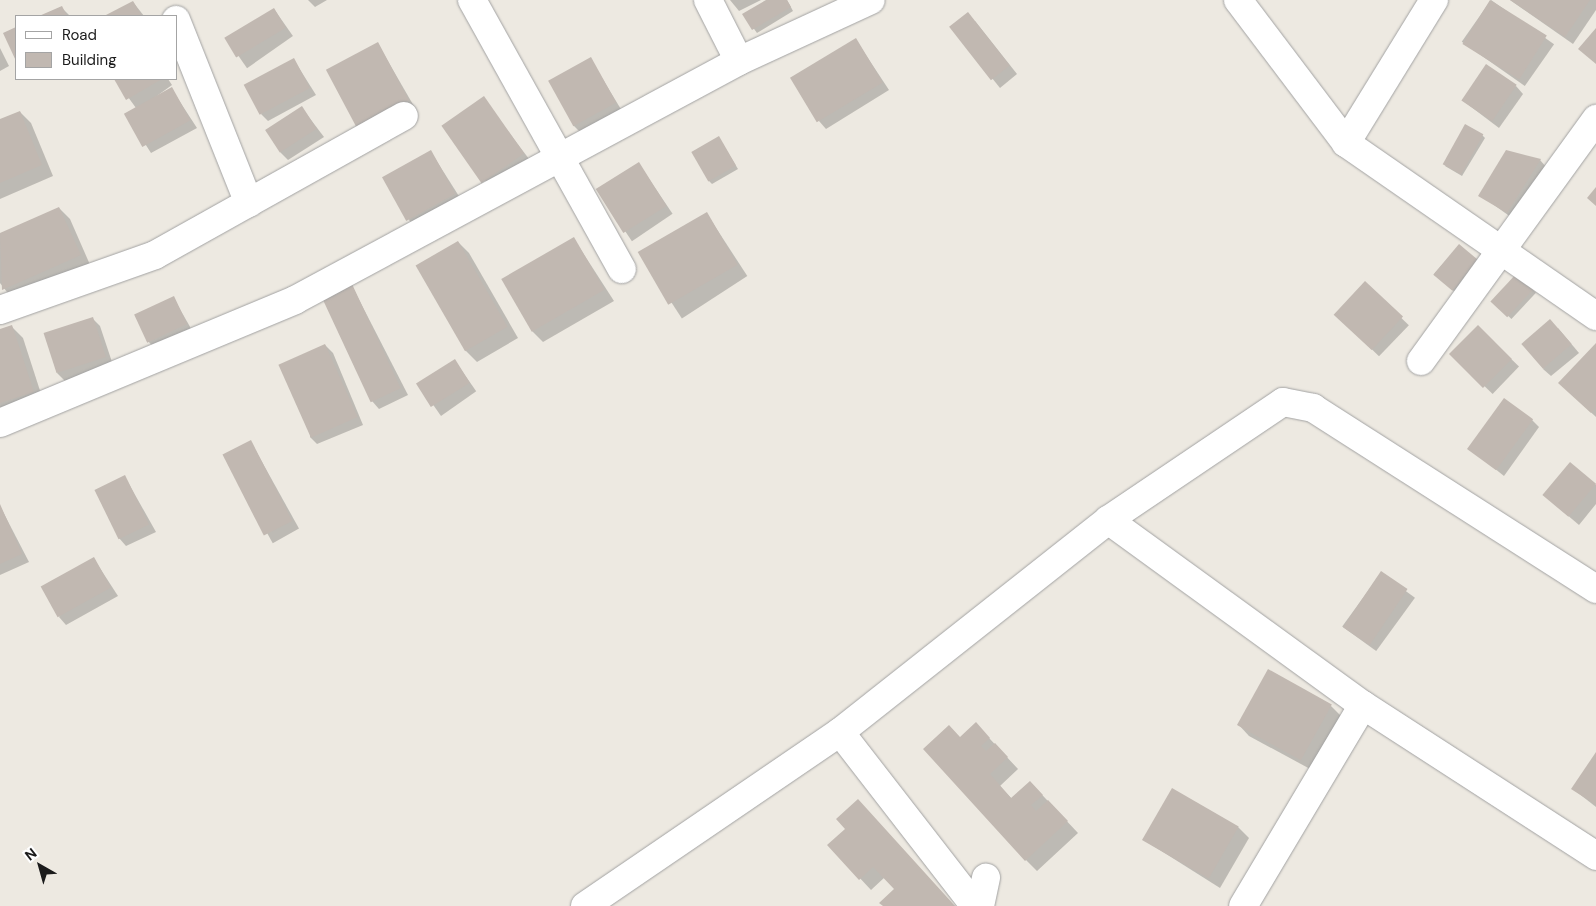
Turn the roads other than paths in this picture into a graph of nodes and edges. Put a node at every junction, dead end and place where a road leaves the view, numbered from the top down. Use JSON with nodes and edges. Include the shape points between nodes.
{"nodes":[{"id":1,"x":168,"y":0,"type":"edge"},
{"id":2,"x":472,"y":0,"type":"edge"},
{"id":3,"x":708,"y":0,"type":"edge"},
{"id":4,"x":871,"y":0,"type":"edge"},
{"id":5,"x":1238,"y":0,"type":"edge"},
{"id":6,"x":1434,"y":0,"type":"edge"},
{"id":7,"x":175,"y":15,"type":"edge"},
{"id":8,"x":178,"y":25,"type":"edge"},
{"id":9,"x":739,"y":61,"type":"junction"},
{"id":10,"x":404,"y":116,"type":"dead end"},
{"id":11,"x":1596,"y":119,"type":"edge"},
{"id":12,"x":1346,"y":143,"type":"junction"},
{"id":13,"x":561,"y":157,"type":"junction"},
{"id":14,"x":249,"y":203,"type":"junction"},
{"id":15,"x":1499,"y":249,"type":"junction"},
{"id":16,"x":622,"y":269,"type":"dead end"},
{"id":17,"x":0,"y":310,"type":"edge"},
{"id":18,"x":1596,"y":316,"type":"edge"},
{"id":19,"x":1421,"y":362,"type":"dead end"},
{"id":20,"x":0,"y":423,"type":"edge"},
{"id":21,"x":1108,"y":520,"type":"junction"},
{"id":22,"x":1596,"y":589,"type":"edge"},
{"id":23,"x":1363,"y":705,"type":"junction"},
{"id":24,"x":840,"y":732,"type":"junction"},
{"id":25,"x":1596,"y":856,"type":"edge"},
{"id":26,"x":986,"y":878,"type":"dead end"},
{"id":27,"x":585,"y":906,"type":"edge"},
{"id":28,"x":974,"y":906,"type":"edge"},
{"id":29,"x":980,"y":906,"type":"edge"},
{"id":30,"x":1242,"y":906,"type":"edge"}],
"edges":[{"from":1,"to":7,"type":"street"},
{"from":2,"to":13,"type":"street"},
{"from":3,"to":9,"type":"street"},
{"from":4,"to":9,"type":"street"},
{"from":5,"to":12,"type":"street"},
{"from":6,"to":12,"type":"street"},
{"from":8,"to":14,"type":"street"},
{"from":9,"to":13,"type":"street"},
{"from":10,"to":14,"type":"street"},
{"from":11,"to":15,"type":"street"},
{"from":12,"to":15,"type":"street"},
{"from":13,"to":16,"type":"street"},
{"from":13,"to":20,"type":"street","via":[[295,300]]},
{"from":14,"to":17,"type":"street","via":[[155,255]]},
{"from":15,"to":18,"type":"street"},
{"from":15,"to":19,"type":"street"},
{"from":21,"to":22,"type":"street","via":[[1283,402],[1313,408]]},
{"from":21,"to":23,"type":"street"},
{"from":21,"to":24,"type":"street"},
{"from":23,"to":25,"type":"street"},
{"from":23,"to":30,"type":"street"},
{"from":24,"to":27,"type":"street"},
{"from":24,"to":28,"type":"street"},
{"from":26,"to":29,"type":"street"}]}
